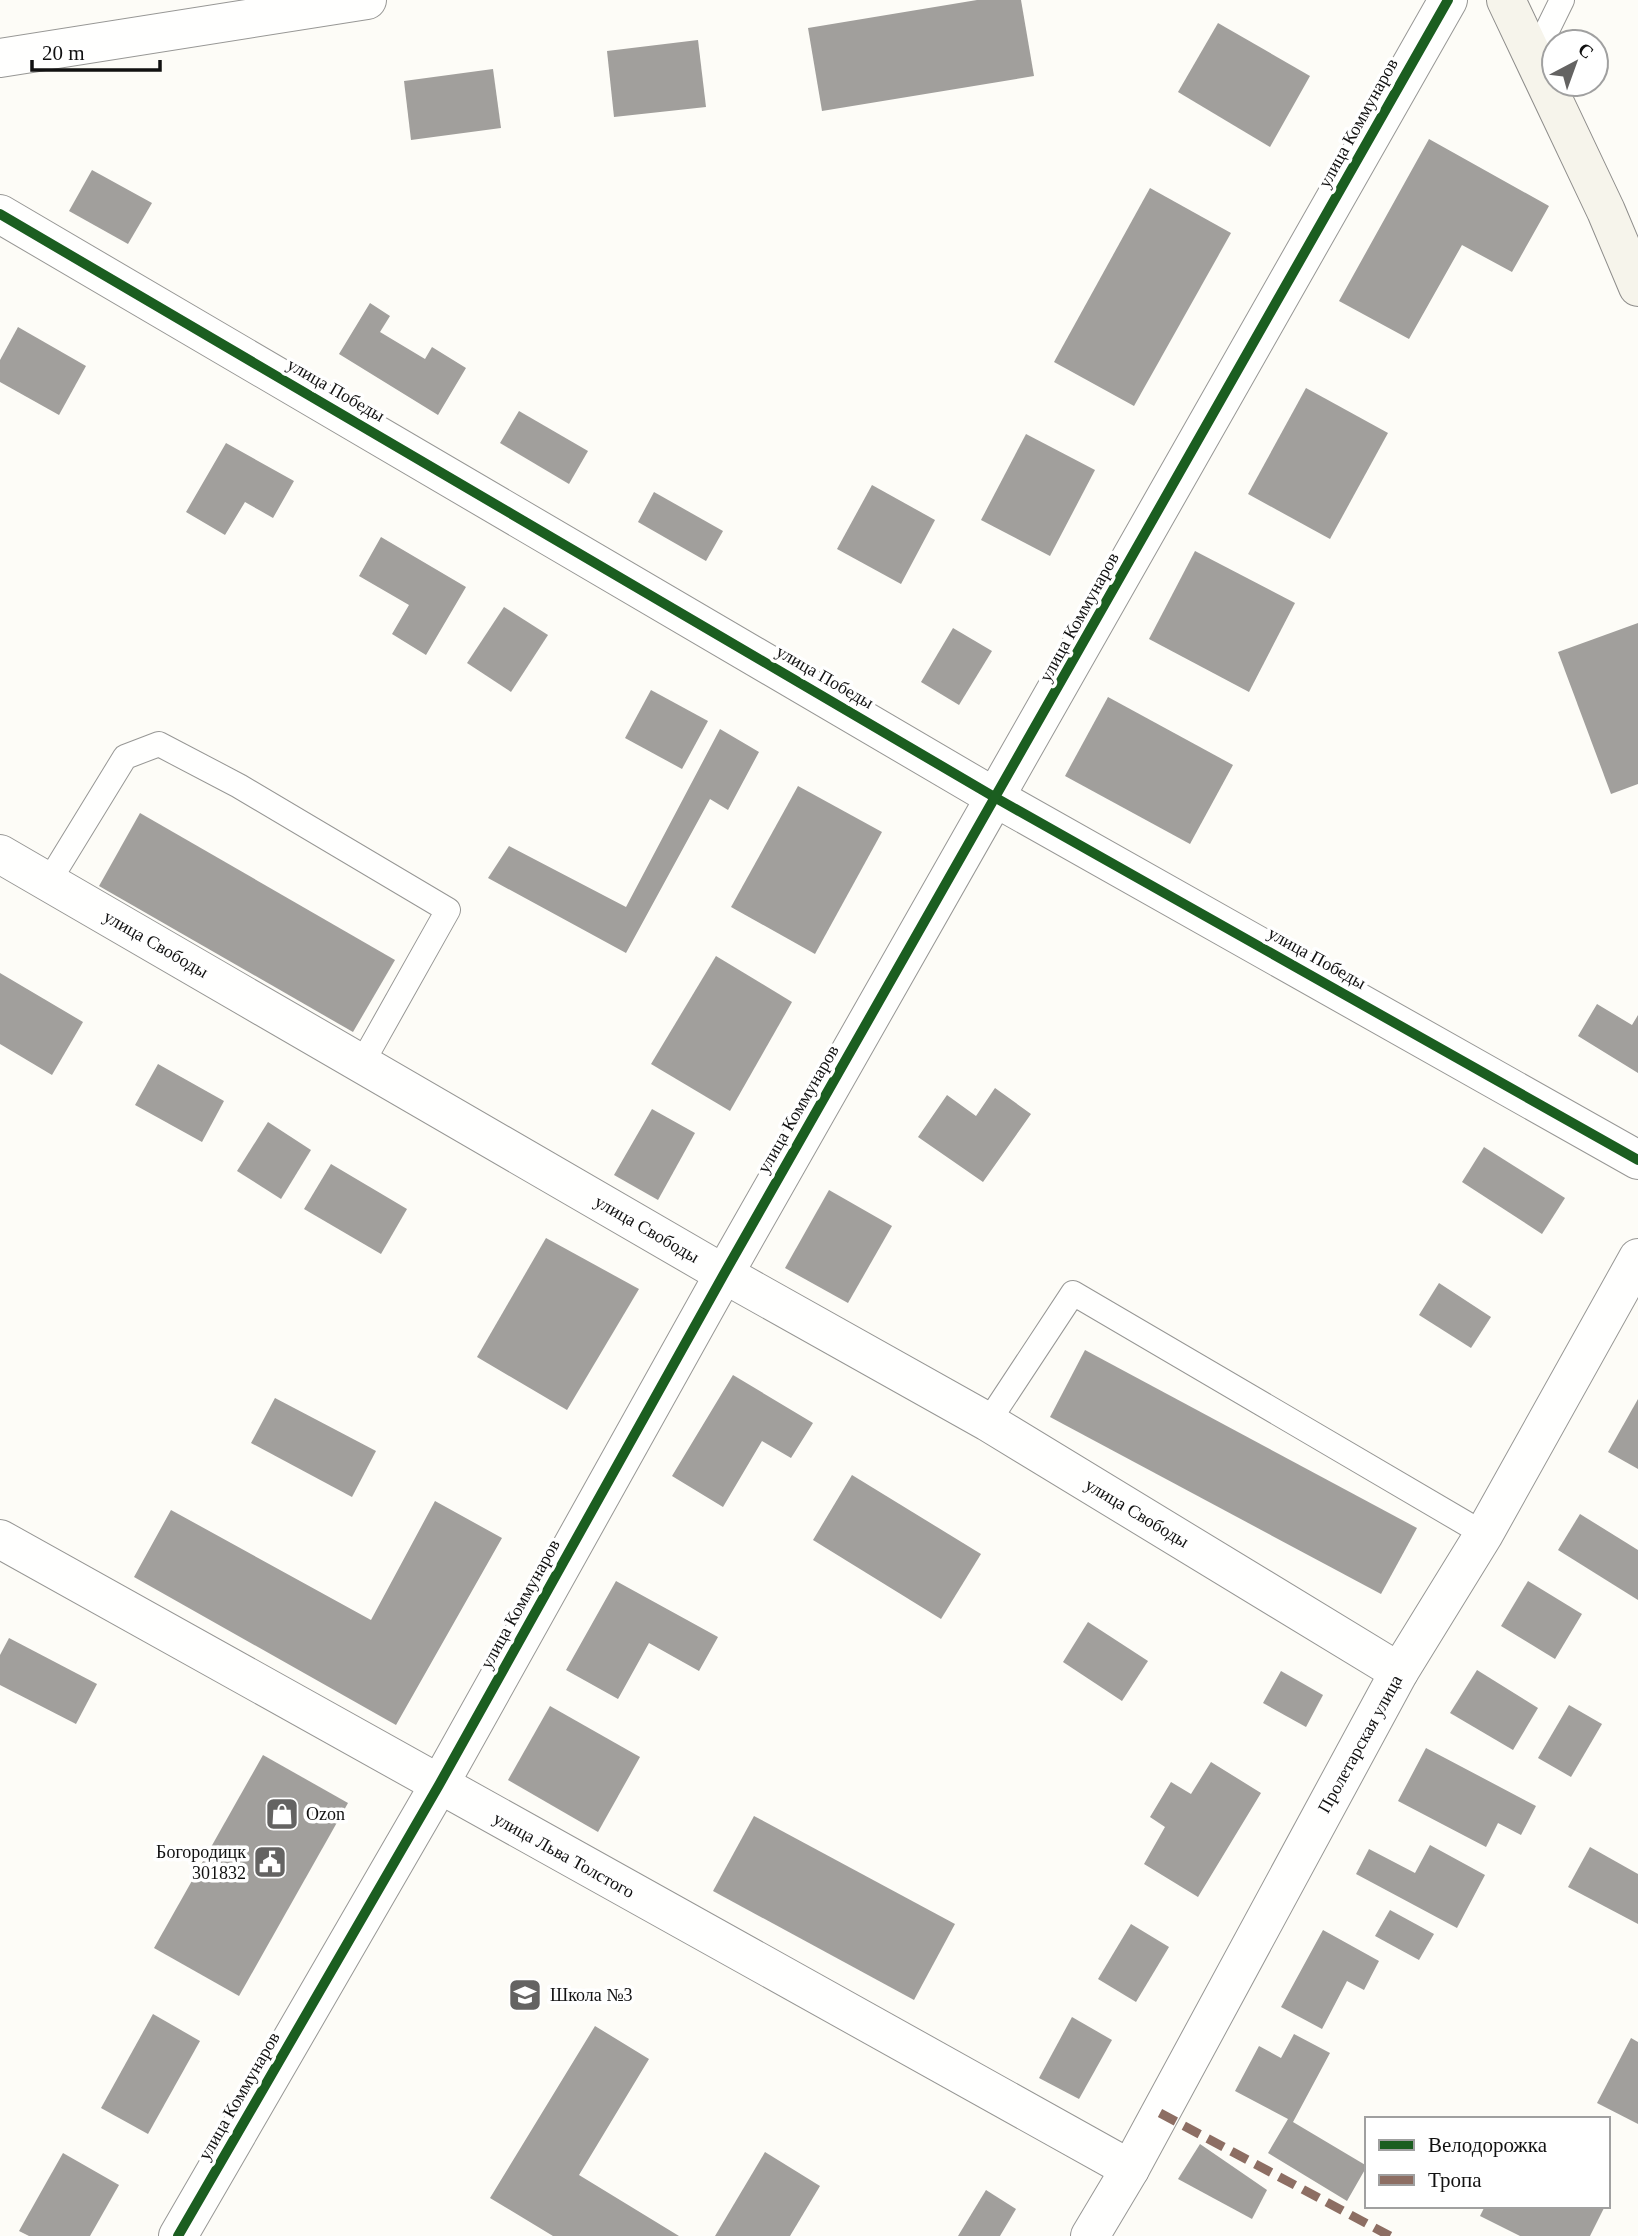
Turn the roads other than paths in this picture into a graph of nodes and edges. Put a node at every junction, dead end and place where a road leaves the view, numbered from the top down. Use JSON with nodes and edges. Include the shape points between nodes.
{"nodes":[{"id":1,"x":367,"y":0,"type":"edge"},
{"id":2,"x":1448,"y":0,"type":"edge"},
{"id":3,"x":1506,"y":0,"type":"edge"},
{"id":4,"x":1562,"y":0,"type":"edge"},
{"id":5,"x":1534,"y":57,"type":"junction"},
{"id":6,"x":0,"y":58,"type":"edge"},
{"id":7,"x":0,"y":214,"type":"edge"},
{"id":8,"x":1638,"y":287,"type":"edge"},
{"id":9,"x":996,"y":798,"type":"junction"},
{"id":10,"x":0,"y":854,"type":"edge"},
{"id":11,"x":49,"y":881,"type":"junction"},
{"id":12,"x":362,"y":1063,"type":"junction"},
{"id":13,"x":1638,"y":1160,"type":"edge"},
{"id":14,"x":1638,"y":1258,"type":"edge"},
{"id":15,"x":724,"y":1274,"type":"junction"},
{"id":16,"x":988,"y":1422,"type":"junction"},
{"id":17,"x":1484,"y":1534,"type":"junction"},
{"id":18,"x":0,"y":1539,"type":"edge"},
{"id":19,"x":1399,"y":1672,"type":"junction"},
{"id":20,"x":439,"y":1785,"type":"junction"},
{"id":21,"x":1130,"y":2169,"type":"junction"},
{"id":22,"x":178,"y":2236,"type":"edge"},
{"id":23,"x":1090,"y":2236,"type":"edge"}],
"edges":[{"from":1,"to":6,"type":"street"},
{"from":2,"to":9,"type":"street","name":"улица Коммунаров"},
{"from":3,"to":5,"type":"main road"},
{"from":4,"to":5,"type":"lane"},
{"from":5,"to":8,"type":"main road"},
{"from":7,"to":9,"type":"street","name":"улица Победы"},
{"from":9,"to":13,"type":"street","name":"улица Победы"},
{"from":9,"to":15,"type":"street","name":"улица Коммунаров"},
{"from":10,"to":11,"type":"street","name":"улица Свободы"},
{"from":11,"to":12,"type":"street","name":"улица Свободы"},
{"from":11,"to":12,"type":"lane","via":[[125,757],[159,744],[239,786],[448,910]]},
{"from":12,"to":15,"type":"street","name":"улица Свободы"},
{"from":14,"to":17,"type":"street","name":"Пролетарская улица"},
{"from":15,"to":16,"type":"street","name":"улица Свободы"},
{"from":15,"to":20,"type":"street","name":"улица Коммунаров"},
{"from":16,"to":17,"type":"lane","via":[[1073,1293]]},
{"from":16,"to":19,"type":"street","name":"улица Свободы"},
{"from":17,"to":19,"type":"street","name":"Пролетарская улица"},
{"from":18,"to":20,"type":"street","name":"улица Льва Толстого"},
{"from":19,"to":21,"type":"street","name":"Пролетарская улица"},
{"from":20,"to":21,"type":"street","name":"улица Льва Толстого"},
{"from":20,"to":22,"type":"street","name":"улица Коммунаров"},
{"from":21,"to":23,"type":"street","name":"Пролетарская улица"}]}
